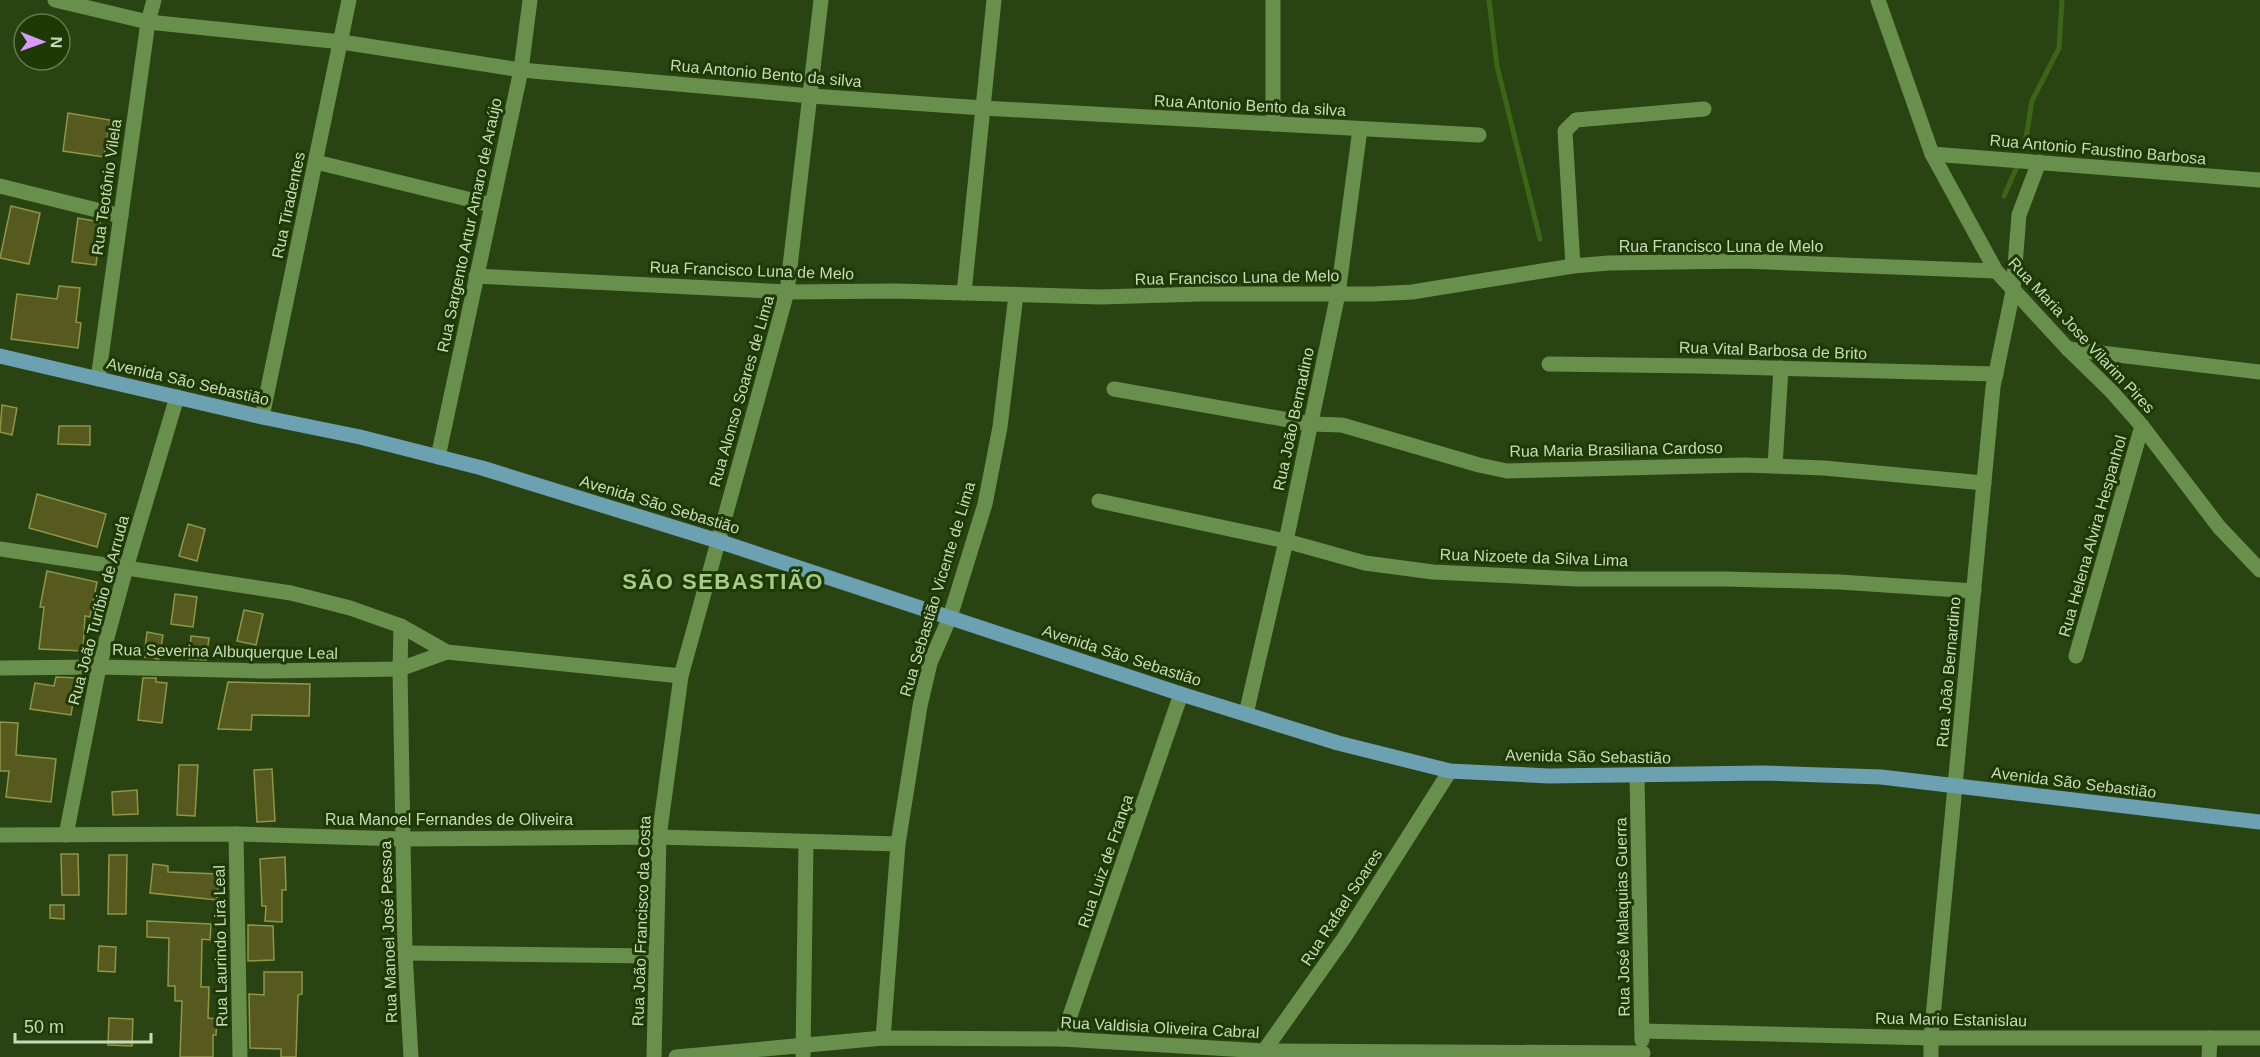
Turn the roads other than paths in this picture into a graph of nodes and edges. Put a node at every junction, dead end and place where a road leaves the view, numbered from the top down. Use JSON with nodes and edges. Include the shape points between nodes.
{"nodes":[{"id":1,"x":55,"y":0,"type":"edge"},
{"id":2,"x":154,"y":0,"type":"edge"},
{"id":3,"x":349,"y":0,"type":"edge"},
{"id":4,"x":530,"y":0,"type":"edge"},
{"id":5,"x":821,"y":0,"type":"edge"},
{"id":6,"x":994,"y":0,"type":"edge"},
{"id":7,"x":1273,"y":0,"type":"edge"},
{"id":8,"x":1878,"y":0,"type":"edge"},
{"id":9,"x":148,"y":22,"type":"junction"},
{"id":10,"x":342,"y":42,"type":"junction"},
{"id":11,"x":520,"y":70,"type":"junction"},
{"id":12,"x":811,"y":96,"type":"junction"},
{"id":13,"x":983,"y":108,"type":"junction"},
{"id":14,"x":1704,"y":109,"type":"dead end"},
{"id":15,"x":1274,"y":124,"type":"junction"},
{"id":16,"x":1360,"y":129,"type":"junction"},
{"id":17,"x":1479,"y":135,"type":"dead end"},
{"id":18,"x":1932,"y":154,"type":"junction"},
{"id":19,"x":316,"y":162,"type":"junction"},
{"id":20,"x":2039,"y":162,"type":"junction"},
{"id":21,"x":2260,"y":180,"type":"edge"},
{"id":22,"x":0,"y":186,"type":"edge"},
{"id":23,"x":492,"y":205,"type":"junction"},
{"id":24,"x":121,"y":216,"type":"junction"},
{"id":25,"x":1573,"y":266,"type":"junction"},
{"id":26,"x":1996,"y":271,"type":"junction"},
{"id":27,"x":476,"y":276,"type":"junction"},
{"id":28,"x":2013,"y":291,"type":"junction"},
{"id":29,"x":788,"y":292,"type":"junction"},
{"id":30,"x":964,"y":293,"type":"junction"},
{"id":31,"x":1338,"y":294,"type":"junction"},
{"id":32,"x":1016,"y":295,"type":"junction"},
{"id":33,"x":2068,"y":349,"type":"junction"},
{"id":34,"x":0,"y":356,"type":"edge"},
{"id":35,"x":1549,"y":364,"type":"dead end"},
{"id":36,"x":1781,"y":368,"type":"junction"},
{"id":37,"x":2260,"y":372,"type":"edge"},
{"id":38,"x":1996,"y":375,"type":"junction"},
{"id":39,"x":98,"y":379,"type":"junction"},
{"id":40,"x":1114,"y":389,"type":"dead end"},
{"id":41,"x":177,"y":397,"type":"junction"},
{"id":42,"x":262,"y":417,"type":"junction"},
{"id":43,"x":1311,"y":424,"type":"junction"},
{"id":44,"x":2142,"y":426,"type":"junction"},
{"id":45,"x":438,"y":457,"type":"junction"},
{"id":46,"x":1775,"y":466,"type":"junction"},
{"id":47,"x":1984,"y":483,"type":"junction"},
{"id":48,"x":1099,"y":501,"type":"dead end"},
{"id":49,"x":718,"y":541,"type":"junction"},
{"id":50,"x":1286,"y":541,"type":"junction"},
{"id":51,"x":0,"y":549,"type":"edge"},
{"id":52,"x":126,"y":568,"type":"junction"},
{"id":53,"x":2260,"y":570,"type":"edge"},
{"id":54,"x":1974,"y":591,"type":"junction"},
{"id":55,"x":950,"y":617,"type":"junction"},
{"id":56,"x":401,"y":626,"type":"junction"},
{"id":57,"x":447,"y":652,"type":"junction"},
{"id":58,"x":2076,"y":656,"type":"dead end"},
{"id":59,"x":99,"y":667,"type":"junction"},
{"id":60,"x":0,"y":668,"type":"edge"},
{"id":61,"x":400,"y":669,"type":"junction"},
{"id":62,"x":681,"y":676,"type":"junction"},
{"id":63,"x":1181,"y":694,"type":"junction"},
{"id":64,"x":1246,"y":714,"type":"junction"},
{"id":65,"x":1450,"y":771,"type":"junction"},
{"id":66,"x":1638,"y":776,"type":"junction"},
{"id":67,"x":1955,"y":786,"type":"junction"},
{"id":68,"x":2260,"y":822,"type":"edge"},
{"id":69,"x":236,"y":834,"type":"junction"},
{"id":70,"x":0,"y":835,"type":"edge"},
{"id":71,"x":66,"y":835,"type":"junction"},
{"id":72,"x":659,"y":837,"type":"junction"},
{"id":73,"x":402,"y":839,"type":"junction"},
{"id":74,"x":806,"y":842,"type":"junction"},
{"id":75,"x":898,"y":844,"type":"junction"},
{"id":76,"x":405,"y":953,"type":"junction"},
{"id":77,"x":655,"y":956,"type":"junction"},
{"id":78,"x":1642,"y":1031,"type":"junction"},
{"id":79,"x":883,"y":1038,"type":"junction"},
{"id":80,"x":1931,"y":1038,"type":"junction"},
{"id":81,"x":2210,"y":1038,"type":"junction"},
{"id":82,"x":2260,"y":1038,"type":"edge"},
{"id":83,"x":1062,"y":1039,"type":"junction"},
{"id":84,"x":803,"y":1052,"type":"edge"},
{"id":85,"x":1260,"y":1054,"type":"edge"},
{"id":86,"x":1643,"y":1055,"type":"edge"},
{"id":87,"x":240,"y":1057,"type":"edge"},
{"id":88,"x":411,"y":1057,"type":"edge"},
{"id":89,"x":654,"y":1057,"type":"edge"},
{"id":90,"x":676,"y":1057,"type":"edge"},
{"id":91,"x":1931,"y":1057,"type":"edge"},
{"id":92,"x":2209,"y":1057,"type":"edge"}],
"edges":[{"from":1,"to":9,"type":"street","name":"Rua Antonio Bento da silva"},
{"from":2,"to":9,"type":"street","name":"Rua Teotônio Vilela"},
{"from":3,"to":10,"type":"street","name":"Rua Tiradentes"},
{"from":4,"to":11,"type":"street","name":"Rua Sargento Artur Amaro de Araújo"},
{"from":5,"to":12,"type":"street","name":"Rua Alonso Soares de Lima"},
{"from":6,"to":13,"type":"street"},
{"from":7,"to":15,"type":"street"},
{"from":8,"to":18,"type":"street","name":"Rua Maria Jose Vilarim Pires"},
{"from":9,"to":10,"type":"street","name":"Rua Antonio Bento da silva"},
{"from":9,"to":24,"type":"street","name":"Rua Teotônio Vilela"},
{"from":10,"to":11,"type":"street","name":"Rua Antonio Bento da silva"},
{"from":10,"to":19,"type":"street","name":"Rua Tiradentes"},
{"from":11,"to":12,"type":"street","name":"Rua Antonio Bento da silva"},
{"from":11,"to":23,"type":"street","name":"Rua Sargento Artur Amaro de Araújo"},
{"from":12,"to":13,"type":"street","name":"Rua Antonio Bento da silva"},
{"from":12,"to":29,"type":"street","name":"Rua Alonso Soares de Lima"},
{"from":13,"to":15,"type":"street","name":"Rua Antonio Bento da silva"},
{"from":13,"to":30,"type":"street"},
{"from":14,"to":25,"type":"street","via":[[1576,120],[1565,131]]},
{"from":15,"to":16,"type":"street","name":"Rua Antonio Bento da silva"},
{"from":16,"to":17,"type":"street","name":"Rua Antonio Bento da silva"},
{"from":16,"to":31,"type":"street","name":"Rua João Bernadino"},
{"from":18,"to":20,"type":"street","name":"Rua Antonio Faustino Barbosa"},
{"from":18,"to":26,"type":"street","name":"Rua Maria Jose Vilarim Pires"},
{"from":19,"to":23,"type":"street"},
{"from":19,"to":42,"type":"street","name":"Rua Tiradentes"},
{"from":20,"to":21,"type":"street","name":"Rua Antonio Faustino Barbosa"},
{"from":20,"to":28,"type":"street","name":"Rua João Bernardino","via":[[2019,215]]},
{"from":22,"to":24,"type":"street"},
{"from":23,"to":27,"type":"street","name":"Rua Sargento Artur Amaro de Araújo"},
{"from":24,"to":39,"type":"street","name":"Rua Teotônio Vilela"},
{"from":25,"to":26,"type":"street","name":"Rua Francisco Luna de Melo","via":[[1743,261]]},
{"from":25,"to":31,"type":"street","name":"Rua Francisco Luna de Melo","via":[[1412,292]]},
{"from":26,"to":28,"type":"street","name":"Rua Maria Jose Vilarim Pires"},
{"from":27,"to":29,"type":"street","name":"Rua Francisco Luna de Melo"},
{"from":27,"to":45,"type":"street","name":"Rua Sargento Artur Amaro de Araújo"},
{"from":28,"to":33,"type":"street","name":"Rua Maria Jose Vilarim Pires"},
{"from":28,"to":38,"type":"street","name":"Rua João Bernardino"},
{"from":29,"to":30,"type":"street","name":"Rua Francisco Luna de Melo"},
{"from":29,"to":49,"type":"street","name":"Rua Alonso Soares de Lima"},
{"from":30,"to":32,"type":"street","name":"Rua Francisco Luna de Melo"},
{"from":31,"to":32,"type":"street","name":"Rua Francisco Luna de Melo"},
{"from":31,"to":43,"type":"street","name":"Rua João Bernadino"},
{"from":32,"to":55,"type":"street","name":"Rua Sebastião Vicente de Lima","via":[[1000,427],[985,504]]},
{"from":33,"to":37,"type":"street"},
{"from":33,"to":44,"type":"street","name":"Rua Maria Jose Vilarim Pires"},
{"from":34,"to":39,"type":"main road","name":"Avenida São Sebastião"},
{"from":35,"to":36,"type":"street","name":"Rua Vital Barbosa de Brito"},
{"from":36,"to":38,"type":"street","name":"Rua Vital Barbosa de Brito"},
{"from":36,"to":46,"type":"street"},
{"from":38,"to":47,"type":"street","name":"Rua João Bernardino"},
{"from":39,"to":41,"type":"main road","name":"Avenida São Sebastião"},
{"from":40,"to":43,"type":"street","name":"Rua Maria Brasiliana Cardoso"},
{"from":41,"to":42,"type":"main road","name":"Avenida São Sebastião"},
{"from":41,"to":52,"type":"street","name":"Rua João Turíbio de Arruda"},
{"from":42,"to":45,"type":"main road","name":"Avenida São Sebastião"},
{"from":43,"to":46,"type":"street","name":"Rua Maria Brasiliana Cardoso","via":[[1342,425],[1507,471]]},
{"from":43,"to":50,"type":"street","name":"Rua João Bernadino"},
{"from":44,"to":53,"type":"street","name":"Rua Maria Jose Vilarim Pires","via":[[2219,527]]},
{"from":44,"to":58,"type":"street","name":"Rua Helena Alvira Hespanhol"},
{"from":45,"to":49,"type":"main road","name":"Avenida São Sebastião"},
{"from":46,"to":47,"type":"street","name":"Rua Maria Brasiliana Cardoso"},
{"from":47,"to":54,"type":"street","name":"Rua João Bernardino"},
{"from":48,"to":50,"type":"street","name":"Rua Nizoete da Silva Lima"},
{"from":49,"to":55,"type":"main road","name":"Avenida São Sebastião"},
{"from":49,"to":62,"type":"street","name":"Rua João Francisco da Costa"},
{"from":50,"to":54,"type":"street","name":"Rua Nizoete da Silva Lima","via":[[1365,562],[1445,573],[1840,582]]},
{"from":50,"to":64,"type":"street","name":"Rua João Bernadino"},
{"from":51,"to":52,"type":"street"},
{"from":52,"to":56,"type":"street","via":[[291,593]]},
{"from":52,"to":59,"type":"street","name":"Rua João Turíbio de Arruda"},
{"from":54,"to":67,"type":"street","name":"Rua João Bernardino"},
{"from":55,"to":63,"type":"main road","name":"Avenida São Sebastião"},
{"from":55,"to":75,"type":"street","name":"Rua Sebastião Vicente de Lima","via":[[930,663],[920,706]]},
{"from":56,"to":57,"type":"street"},
{"from":56,"to":61,"type":"street","name":"Rua Manoel José Pessoa"},
{"from":57,"to":61,"type":"street","name":"Rua Severina Albuquerque Leal"},
{"from":57,"to":62,"type":"street"},
{"from":59,"to":60,"type":"street","name":"Rua Severina Albuquerque Leal"},
{"from":59,"to":61,"type":"street","name":"Rua Severina Albuquerque Leal"},
{"from":59,"to":71,"type":"street","name":"Rua João Turíbio de Arruda"},
{"from":61,"to":73,"type":"street","name":"Rua Manoel José Pessoa"},
{"from":62,"to":72,"type":"street","name":"Rua João Francisco da Costa"},
{"from":63,"to":64,"type":"main road","name":"Avenida São Sebastião"},
{"from":63,"to":83,"type":"street","name":"Rua Luiz de França"},
{"from":64,"to":65,"type":"main road","name":"Avenida São Sebastião","via":[[1349,746]]},
{"from":65,"to":66,"type":"main road","name":"Avenida São Sebastião"},
{"from":65,"to":85,"type":"street","name":"Rua Rafael Soares","via":[[1344,938]]},
{"from":66,"to":67,"type":"main road","name":"Avenida São Sebastião","via":[[1764,773],[1881,777]]},
{"from":66,"to":78,"type":"street","name":"Rua José Malaquias Guerra"},
{"from":67,"to":68,"type":"main road","name":"Avenida São Sebastião"},
{"from":67,"to":80,"type":"street","name":"Rua João Bernardino"},
{"from":69,"to":71,"type":"street","name":"Rua Manoel Fernandes de Oliveira"},
{"from":69,"to":73,"type":"street","name":"Rua Manoel Fernandes de Oliveira"},
{"from":69,"to":87,"type":"street","name":"Rua Laurindo Lira Leal"},
{"from":70,"to":71,"type":"street","name":"Rua Manoel Fernandes de Oliveira"},
{"from":72,"to":73,"type":"street","name":"Rua Manoel Fernandes de Oliveira"},
{"from":72,"to":74,"type":"street","name":"Rua Manoel Fernandes de Oliveira"},
{"from":72,"to":77,"type":"street","name":"Rua João Francisco da Costa"},
{"from":73,"to":76,"type":"street","name":"Rua Manoel José Pessoa"},
{"from":74,"to":75,"type":"street","name":"Rua Manoel Fernandes de Oliveira"},
{"from":74,"to":84,"type":"street"},
{"from":75,"to":79,"type":"street","name":"Rua Sebastião Vicente de Lima"},
{"from":76,"to":77,"type":"street"},
{"from":76,"to":88,"type":"street","name":"Rua Manoel José Pessoa"},
{"from":77,"to":89,"type":"street","name":"Rua João Francisco da Costa"},
{"from":78,"to":80,"type":"street","name":"Rua Mario Estanislau"},
{"from":78,"to":86,"type":"street","name":"Rua José Malaquias Guerra"},
{"from":79,"to":83,"type":"street","name":"Rua Valdisia Oliveira Cabral"},
{"from":79,"to":84,"type":"street","name":"Rua Valdisia Oliveira Cabral"},
{"from":80,"to":81,"type":"street","name":"Rua Mario Estanislau"},
{"from":80,"to":91,"type":"street","name":"Rua João Bernardino"},
{"from":81,"to":82,"type":"street","name":"Rua Mario Estanislau"},
{"from":81,"to":92,"type":"street"},
{"from":83,"to":85,"type":"street","name":"Rua Valdisia Oliveira Cabral"},
{"from":84,"to":90,"type":"street","name":"Rua Valdisia Oliveira Cabral"},
{"from":85,"to":86,"type":"street","name":"Rua Valdisia Oliveira Cabral"}]}
